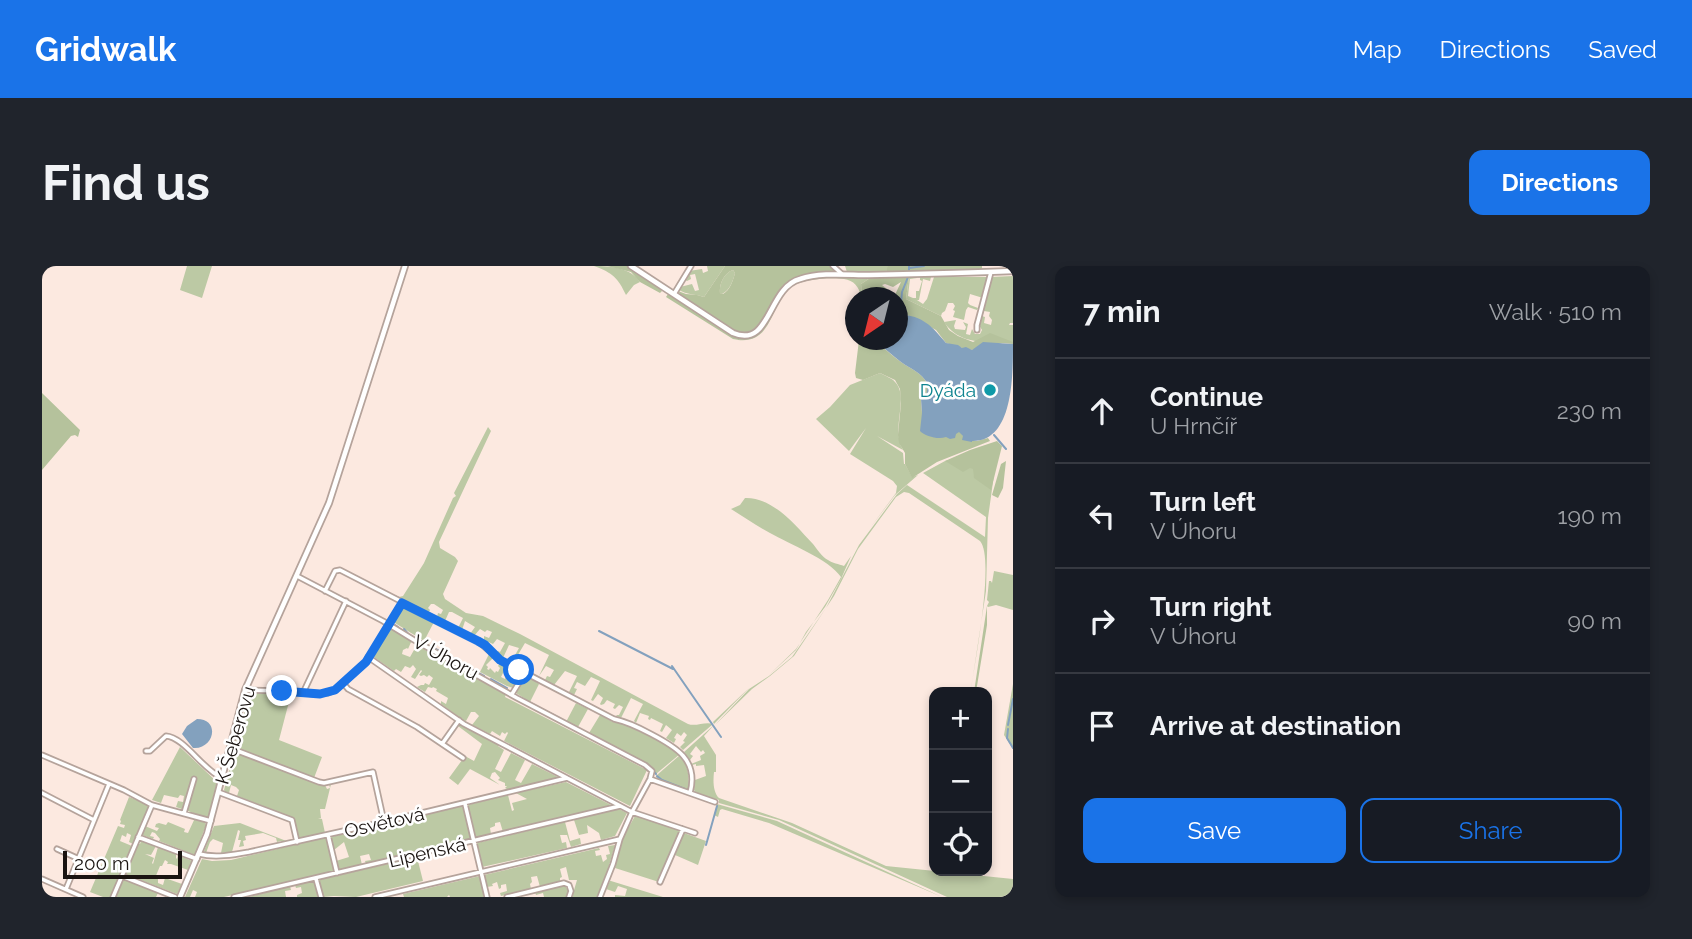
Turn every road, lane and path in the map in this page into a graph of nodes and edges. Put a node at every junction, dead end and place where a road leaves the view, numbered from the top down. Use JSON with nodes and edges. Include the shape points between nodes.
{"nodes":[{"id":1,"x":405,"y":266,"type":"edge"},
{"id":2,"x":631,"y":266,"type":"edge"},
{"id":3,"x":691,"y":266,"type":"edge"},
{"id":4,"x":833,"y":266,"type":"edge"},
{"id":5,"x":843,"y":266,"type":"edge"},
{"id":6,"x":983,"y":266,"type":"edge"},
{"id":7,"x":1013,"y":271,"type":"edge"},
{"id":8,"x":988,"y":272,"type":"junction"},
{"id":9,"x":844,"y":275,"type":"junction"},
{"id":10,"x":674,"y":294,"type":"junction"},
{"id":11,"x":977,"y":330,"type":"dead end"},
{"id":12,"x":297,"y":576,"type":"junction"},
{"id":13,"x":325,"y":591,"type":"junction"},
{"id":14,"x":346,"y":601,"type":"junction"},
{"id":15,"x":402,"y":603,"type":"junction"},
{"id":16,"x":388,"y":624,"type":"junction"},
{"id":17,"x":368,"y":657,"type":"junction"},
{"id":18,"x":525,"y":673,"type":"junction"},
{"id":19,"x":343,"y":683,"type":"junction"},
{"id":20,"x":245,"y":690,"type":"junction"},
{"id":21,"x":303,"y":693,"type":"junction"},
{"id":22,"x":512,"y":694,"type":"junction"},
{"id":23,"x":458,"y":720,"type":"junction"},
{"id":24,"x":442,"y":744,"type":"junction"},
{"id":25,"x":230,"y":748,"type":"junction"},
{"id":26,"x":146,"y":751,"type":"dead end"},
{"id":27,"x":42,"y":755,"type":"edge"},
{"id":28,"x":463,"y":758,"type":"dead end"},
{"id":29,"x":222,"y":778,"type":"junction"},
{"id":30,"x":567,"y":778,"type":"junction"},
{"id":31,"x":194,"y":779,"type":"dead end"},
{"id":32,"x":650,"y":779,"type":"junction"},
{"id":33,"x":109,"y":784,"type":"junction"},
{"id":34,"x":218,"y":792,"type":"junction"},
{"id":35,"x":42,"y":793,"type":"edge"},
{"id":36,"x":690,"y":793,"type":"junction"},
{"id":37,"x":715,"y":802,"type":"dead end"},
{"id":38,"x":465,"y":803,"type":"junction"},
{"id":39,"x":152,"y":805,"type":"junction"},
{"id":40,"x":620,"y":806,"type":"junction"},
{"id":41,"x":632,"y":812,"type":"junction"},
{"id":42,"x":184,"y":813,"type":"junction"},
{"id":43,"x":94,"y":820,"type":"junction"},
{"id":44,"x":211,"y":821,"type":"junction"},
{"id":45,"x":384,"y":822,"type":"junction"},
{"id":46,"x":683,"y":829,"type":"junction"},
{"id":47,"x":695,"y":833,"type":"dead end"},
{"id":48,"x":328,"y":835,"type":"junction"},
{"id":49,"x":138,"y":837,"type":"junction"},
{"id":50,"x":620,"y":839,"type":"junction"},
{"id":51,"x":473,"y":841,"type":"junction"},
{"id":52,"x":297,"y":842,"type":"junction"},
{"id":53,"x":57,"y":849,"type":"dead end"},
{"id":54,"x":198,"y":857,"type":"junction"},
{"id":55,"x":79,"y":859,"type":"junction"},
{"id":56,"x":481,"y":872,"type":"junction"},
{"id":57,"x":337,"y":873,"type":"junction"},
{"id":58,"x":122,"y":876,"type":"junction"},
{"id":59,"x":316,"y":878,"type":"junction"},
{"id":60,"x":42,"y":879,"type":"edge"},
{"id":61,"x":660,"y":882,"type":"dead end"},
{"id":62,"x":66,"y":889,"type":"junction"},
{"id":63,"x":83,"y":897,"type":"edge"},
{"id":64,"x":113,"y":897,"type":"edge"},
{"id":65,"x":177,"y":897,"type":"edge"},
{"id":66,"x":234,"y":897,"type":"edge"},
{"id":67,"x":321,"y":897,"type":"edge"},
{"id":68,"x":375,"y":897,"type":"edge"},
{"id":69,"x":486,"y":897,"type":"edge"},
{"id":70,"x":506,"y":897,"type":"edge"},
{"id":71,"x":569,"y":897,"type":"edge"},
{"id":72,"x":600,"y":897,"type":"edge"}],
"edges":[{"from":1,"to":12,"type":"street","name":"K Šeberovu","via":[[329,503]]},
{"from":2,"to":10,"type":"street"},
{"from":3,"to":10,"type":"street"},
{"from":4,"to":9,"type":"street"},
{"from":5,"to":9,"type":"street"},
{"from":6,"to":8,"type":"street"},
{"from":7,"to":8,"type":"street"},
{"from":8,"to":9,"type":"street"},
{"from":8,"to":11,"type":"street"},
{"from":9,"to":10,"type":"street","via":[[789,283],[758,331],[748,336],[733,332]]},
{"from":12,"to":13,"type":"street","name":"V Úhoru"},
{"from":12,"to":20,"type":"street","name":"K Šeberovu"},
{"from":13,"to":14,"type":"street","name":"V Úhoru"},
{"from":13,"to":15,"type":"street","via":[[337,570]]},
{"from":14,"to":16,"type":"street","name":"V Úhoru"},
{"from":14,"to":21,"type":"street"},
{"from":15,"to":16,"type":"street"},
{"from":15,"to":18,"type":"street","via":[[478,641]]},
{"from":16,"to":17,"type":"street"},
{"from":16,"to":22,"type":"street","name":"V Úhoru"},
{"from":17,"to":19,"type":"street"},
{"from":17,"to":23,"type":"street"},
{"from":18,"to":22,"type":"street"},
{"from":18,"to":36,"type":"street","via":[[677,748],[690,769]]},
{"from":19,"to":21,"type":"street","via":[[328,693]]},
{"from":19,"to":24,"type":"street"},
{"from":20,"to":21,"type":"street"},
{"from":20,"to":25,"type":"street","name":"K Šeberovu"},
{"from":22,"to":32,"type":"street","name":"V Úhoru","via":[[645,765],[652,771]]},
{"from":23,"to":24,"type":"street"},
{"from":23,"to":30,"type":"street"},
{"from":24,"to":28,"type":"street"},
{"from":25,"to":29,"type":"street","name":"K Šeberovu"},
{"from":25,"to":45,"type":"street","via":[[324,783],[373,772]]},
{"from":26,"to":29,"type":"street","via":[[169,735]]},
{"from":27,"to":33,"type":"street"},
{"from":29,"to":34,"type":"street","name":"K Šeberovu"},
{"from":30,"to":38,"type":"street","name":"Osvětová"},
{"from":30,"to":40,"type":"street"},
{"from":31,"to":42,"type":"street"},
{"from":32,"to":36,"type":"street"},
{"from":32,"to":41,"type":"street"},
{"from":33,"to":39,"type":"street"},
{"from":33,"to":43,"type":"street"},
{"from":34,"to":44,"type":"street","name":"K Šeberovu"},
{"from":34,"to":52,"type":"street","via":[[292,820]]},
{"from":35,"to":43,"type":"street"},
{"from":36,"to":37,"type":"street"},
{"from":38,"to":45,"type":"street","name":"Osvětová"},
{"from":38,"to":51,"type":"street"},
{"from":39,"to":42,"type":"street"},
{"from":39,"to":49,"type":"street"},
{"from":40,"to":41,"type":"street"},
{"from":40,"to":51,"type":"street","name":"Lipenská"},
{"from":41,"to":46,"type":"street"},
{"from":41,"to":50,"type":"street"},
{"from":42,"to":44,"type":"street"},
{"from":43,"to":55,"type":"street"},
{"from":44,"to":54,"type":"street","name":"K Šeberovu"},
{"from":45,"to":48,"type":"street","name":"Osvětová"},
{"from":46,"to":47,"type":"street"},
{"from":46,"to":61,"type":"street"},
{"from":48,"to":52,"type":"street","name":"Osvětová"},
{"from":48,"to":57,"type":"street"},
{"from":49,"to":54,"type":"street"},
{"from":49,"to":58,"type":"street"},
{"from":50,"to":56,"type":"street"},
{"from":50,"to":72,"type":"street"},
{"from":51,"to":56,"type":"street"},
{"from":51,"to":57,"type":"street","name":"Lipenská"},
{"from":52,"to":54,"type":"street","name":"Osvětová"},
{"from":53,"to":55,"type":"street"},
{"from":54,"to":65,"type":"street","name":"K Šeberovu"},
{"from":55,"to":62,"type":"street"},
{"from":56,"to":68,"type":"street"},
{"from":56,"to":69,"type":"street"},
{"from":57,"to":59,"type":"street","name":"Lipenská"},
{"from":58,"to":64,"type":"street"},
{"from":58,"to":65,"type":"street"},
{"from":59,"to":66,"type":"street","name":"Lipenská"},
{"from":59,"to":67,"type":"street"},
{"from":60,"to":62,"type":"street"},
{"from":62,"to":63,"type":"street"},
{"from":70,"to":71,"type":"street","via":[[564,883],[569,885]]}]}
